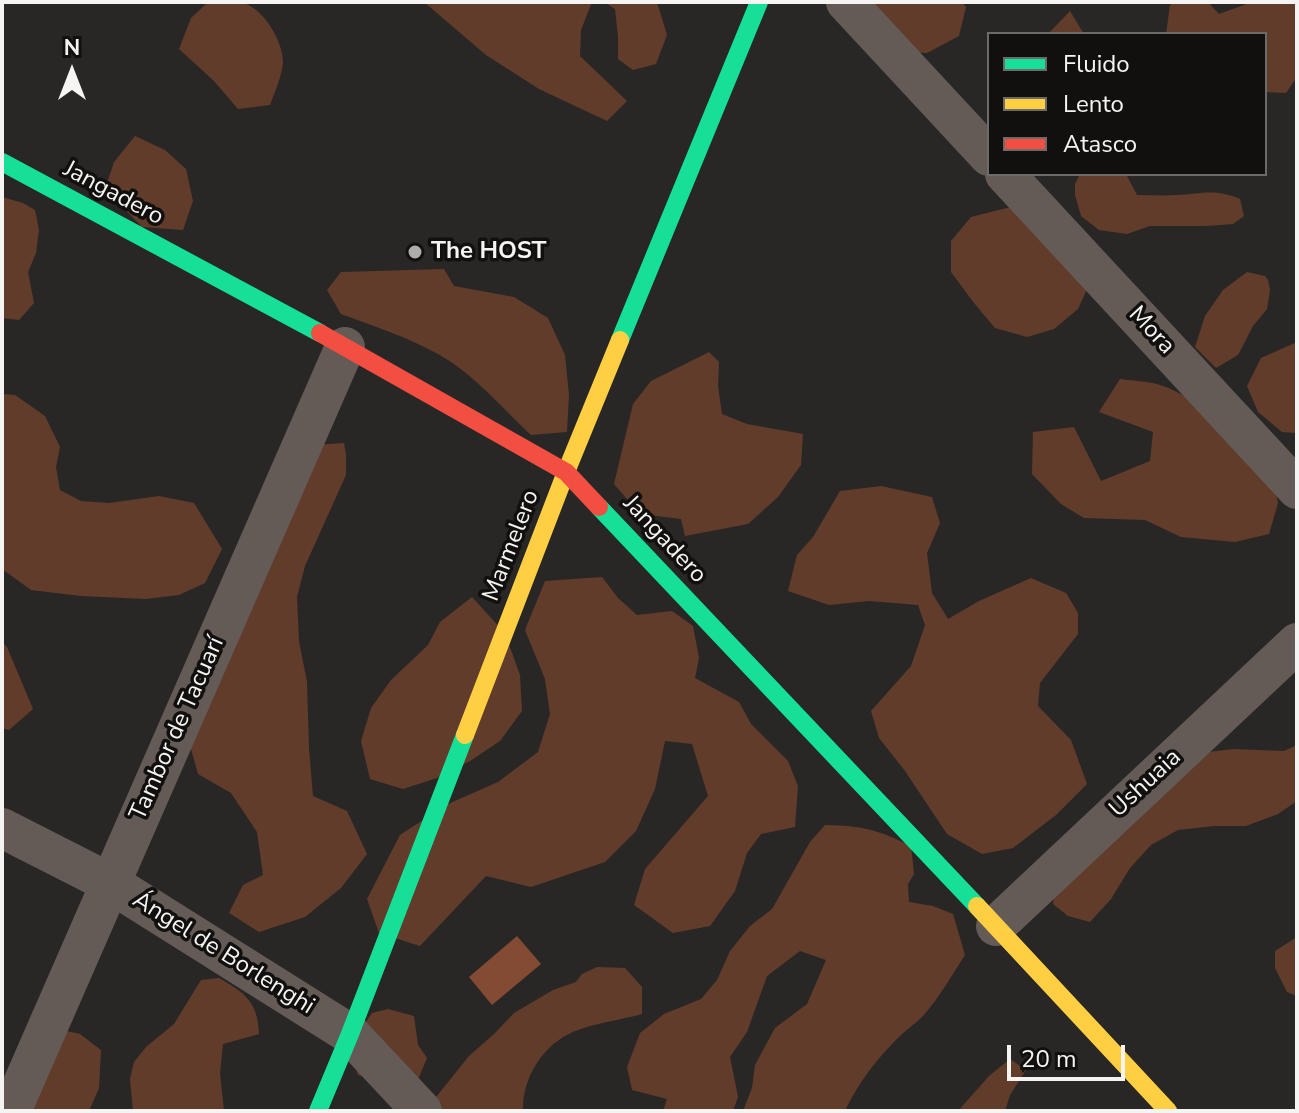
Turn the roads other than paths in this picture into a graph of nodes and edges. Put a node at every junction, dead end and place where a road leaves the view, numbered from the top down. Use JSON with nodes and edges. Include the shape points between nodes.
{"nodes":[{"id":1,"x":759,"y":2,"type":"edge"},
{"id":2,"x":846,"y":2,"type":"edge"},
{"id":3,"x":987,"y":154,"type":"edge"},
{"id":4,"x":2,"y":162,"type":"edge"},
{"id":5,"x":1007,"y":176,"type":"edge"},
{"id":6,"x":345,"y":347,"type":"junction"},
{"id":7,"x":566,"y":472,"type":"junction"},
{"id":8,"x":1297,"y":489,"type":"edge"},
{"id":9,"x":1297,"y":643,"type":"edge"},
{"id":10,"x":2,"y":828,"type":"edge"},
{"id":11,"x":110,"y":883,"type":"junction"},
{"id":12,"x":996,"y":926,"type":"junction"},
{"id":13,"x":350,"y":1034,"type":"junction"},
{"id":14,"x":11,"y":1111,"type":"edge"},
{"id":15,"x":318,"y":1111,"type":"edge"},
{"id":16,"x":422,"y":1111,"type":"edge"},
{"id":17,"x":1168,"y":1111,"type":"edge"}],
"edges":[{"from":1,"to":7,"type":"main road","name":"Marmelero"},
{"from":2,"to":3,"type":"street"},
{"from":4,"to":6,"type":"main road","name":"Jangadero"},
{"from":5,"to":8,"type":"street","name":"Mora"},
{"from":6,"to":7,"type":"main road","name":"Jangadero"},
{"from":6,"to":11,"type":"street","name":"Tambor de Tacuarí"},
{"from":7,"to":12,"type":"main road","name":"Jangadero"},
{"from":7,"to":13,"type":"main road","name":"Marmelero"},
{"from":9,"to":12,"type":"street","name":"Ushuaia"},
{"from":10,"to":11,"type":"street","name":"Ángel de Borlenghi"},
{"from":11,"to":13,"type":"street","name":"Ángel de Borlenghi"},
{"from":11,"to":14,"type":"street","name":"Tambor de Tacuarí"},
{"from":12,"to":17,"type":"main road","name":"Jangadero"},
{"from":13,"to":15,"type":"main road","name":"Marmelero"},
{"from":13,"to":16,"type":"street","name":"Ángel de Borlenghi"}]}
